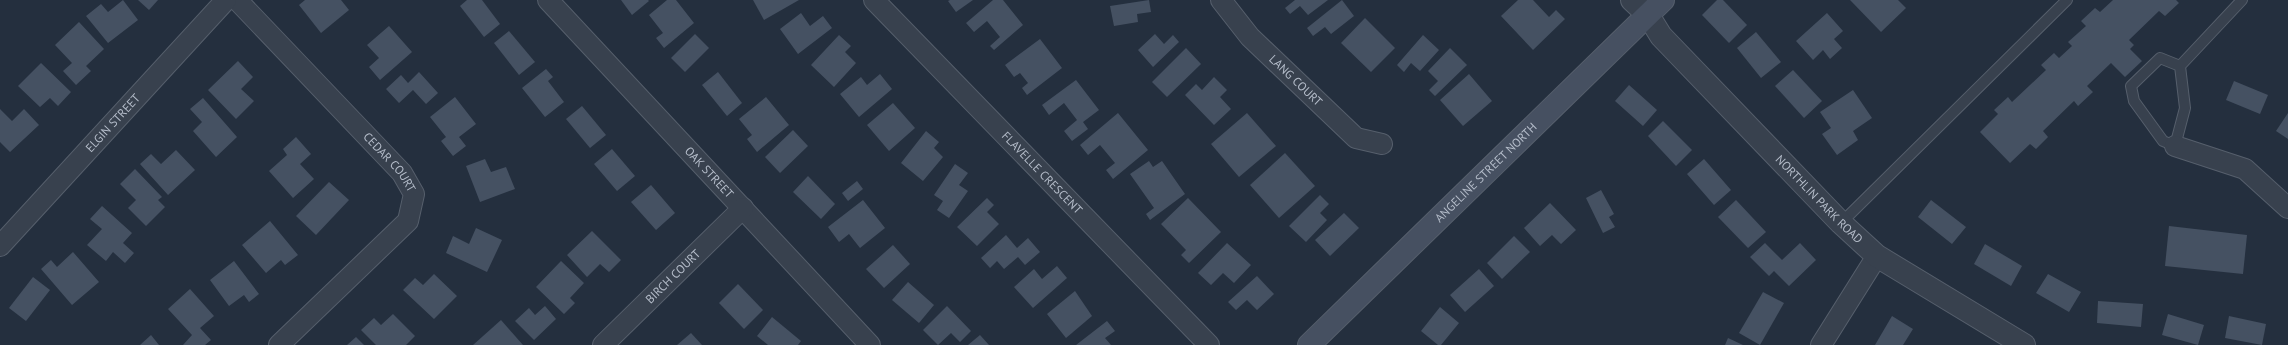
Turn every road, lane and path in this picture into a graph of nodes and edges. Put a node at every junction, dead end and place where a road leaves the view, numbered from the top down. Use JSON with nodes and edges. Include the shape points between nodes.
{"nodes":[{"id":1,"x":226,"y":0,"type":"edge"},
{"id":2,"x":237,"y":0,"type":"edge"},
{"id":3,"x":548,"y":0,"type":"edge"},
{"id":4,"x":874,"y":0,"type":"edge"},
{"id":5,"x":1221,"y":0,"type":"edge"},
{"id":6,"x":1632,"y":0,"type":"edge"},
{"id":7,"x":2066,"y":0,"type":"edge"},
{"id":8,"x":2242,"y":0,"type":"edge"},
{"id":9,"x":1655,"y":7,"type":"edge"},
{"id":10,"x":2180,"y":66,"type":"junction"},
{"id":11,"x":1382,"y":144,"type":"dead end"},
{"id":12,"x":2175,"y":146,"type":"junction"},
{"id":13,"x":743,"y":208,"type":"junction"},
{"id":14,"x":2288,"y":208,"type":"edge"},
{"id":15,"x":1841,"y":223,"type":"junction"},
{"id":16,"x":0,"y":246,"type":"edge"},
{"id":17,"x":1877,"y":256,"type":"junction"},
{"id":18,"x":279,"y":345,"type":"edge"},
{"id":19,"x":603,"y":345,"type":"edge"},
{"id":20,"x":870,"y":345,"type":"edge"},
{"id":21,"x":1209,"y":345,"type":"edge"},
{"id":22,"x":1309,"y":345,"type":"edge"},
{"id":23,"x":1821,"y":345,"type":"edge"},
{"id":24,"x":2024,"y":345,"type":"edge"}],
"edges":[{"from":1,"to":16,"type":"street","name":"ELGIN STREET"},
{"from":2,"to":18,"type":"street","name":"CEDAR COURT","via":[[402,173],[414,194],[408,221]]},
{"from":3,"to":13,"type":"street","name":"OAK STREET"},
{"from":4,"to":21,"type":"street","name":"FLAVELLE CRESCENT"},
{"from":5,"to":11,"type":"street","name":"LANG COURT","via":[[1250,37],[1356,138]]},
{"from":6,"to":9,"type":"street","name":"NORTHLIN PARK ROAD"},
{"from":7,"to":15,"type":"lane"},
{"from":8,"to":10,"type":"lane"},
{"from":9,"to":15,"type":"street","name":"NORTHLIN PARK ROAD","via":[[1661,36]]},
{"from":9,"to":22,"type":"main road","name":"ANGELINE STREET NORTH"},
{"from":10,"to":12,"type":"lane","via":[[2185,108]]},
{"from":10,"to":12,"type":"lane","via":[[2160,58],[2131,86],[2134,101],[2163,141]]},
{"from":12,"to":14,"type":"street","via":[[2245,169]]},
{"from":13,"to":19,"type":"street","name":"BIRCH COURT"},
{"from":13,"to":20,"type":"street","name":"OAK STREET"},
{"from":15,"to":17,"type":"street","name":"NORTHLIN PARK ROAD"},
{"from":17,"to":23,"type":"street"},
{"from":17,"to":24,"type":"street","name":"NORTHLIN PARK ROAD"}]}
